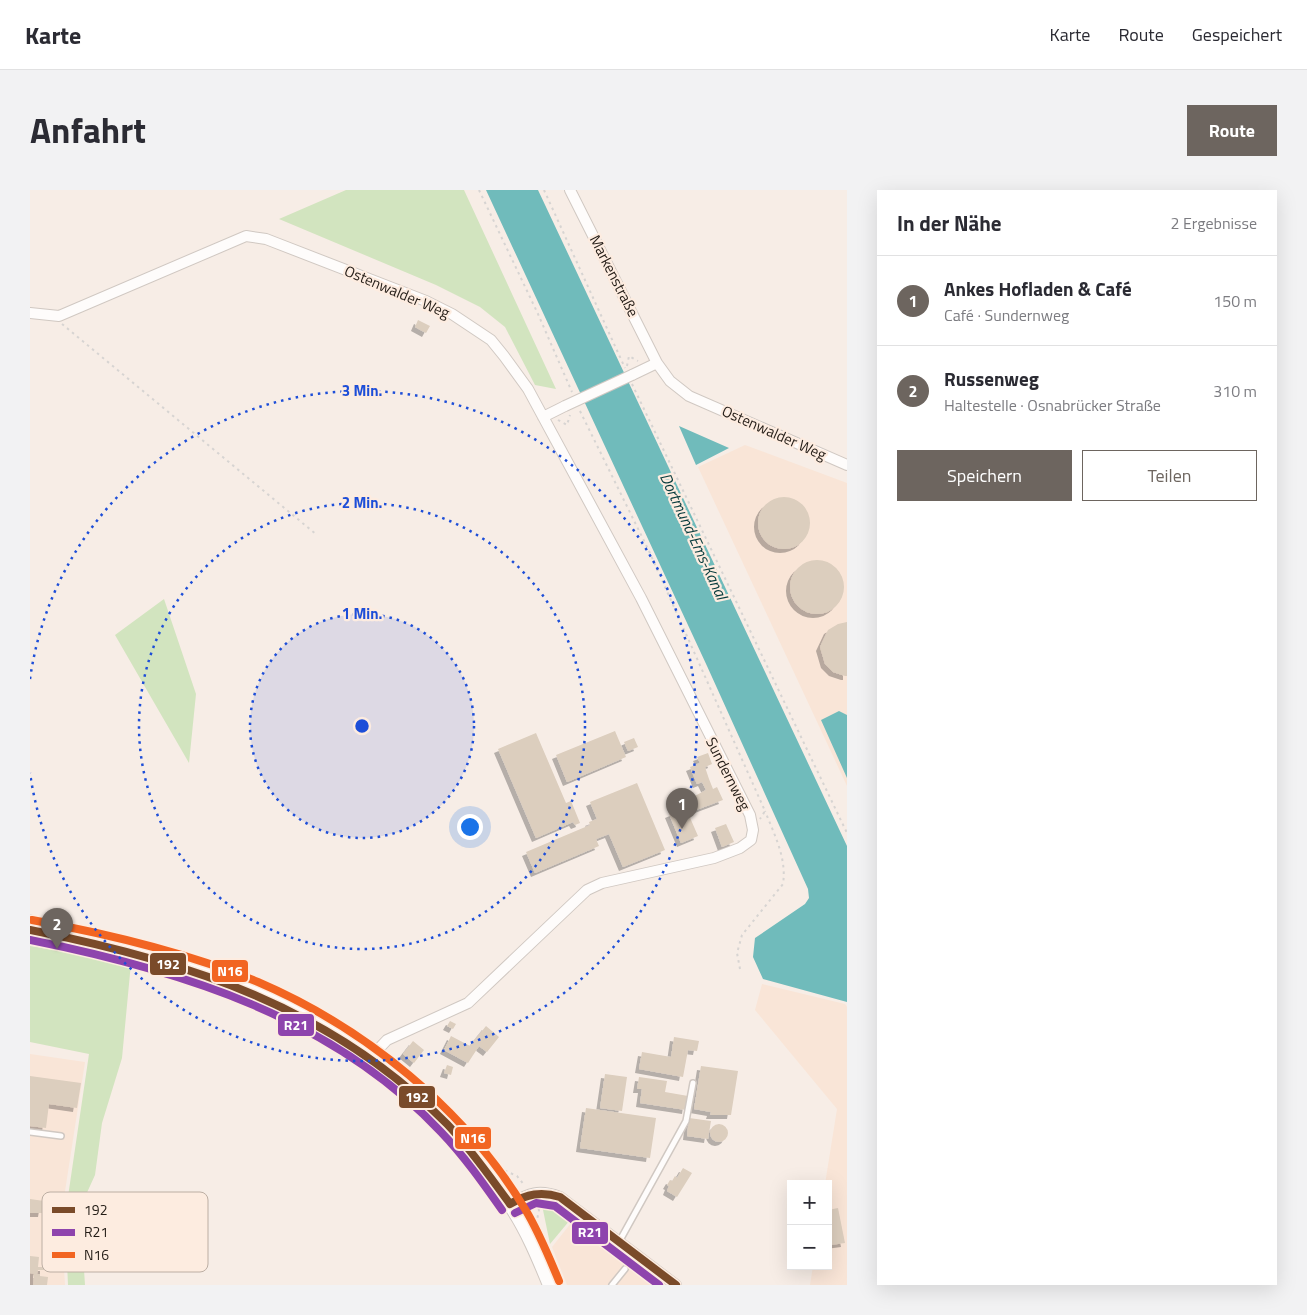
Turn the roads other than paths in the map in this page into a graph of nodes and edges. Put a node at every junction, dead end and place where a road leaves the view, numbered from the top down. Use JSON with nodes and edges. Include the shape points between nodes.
{"nodes":[{"id":1,"x":570,"y":190,"type":"edge"},
{"id":2,"x":30,"y":313,"type":"edge"},
{"id":3,"x":657,"y":363,"type":"junction"},
{"id":4,"x":543,"y":417,"type":"junction"},
{"id":5,"x":847,"y":465,"type":"edge"},
{"id":6,"x":30,"y":930,"type":"edge"},
{"id":7,"x":370,"y":1058,"type":"junction"},
{"id":8,"x":692,"y":1083,"type":"dead end"},
{"id":9,"x":30,"y":1132,"type":"edge"},
{"id":10,"x":61,"y":1136,"type":"dead end"},
{"id":11,"x":510,"y":1204,"type":"junction"},
{"id":12,"x":619,"y":1242,"type":"junction"},
{"id":13,"x":625,"y":1269,"type":"dead end"},
{"id":14,"x":550,"y":1285,"type":"edge"},
{"id":15,"x":612,"y":1285,"type":"edge"},
{"id":16,"x":676,"y":1285,"type":"edge"}],
"edges":[{"from":1,"to":3,"type":"street","name":"Markenstraße"},
{"from":2,"to":4,"type":"street","name":"Ostenwalder Weg","via":[[56,316],[246,236],[266,239],[426,301],[472,326],[504,356]]},
{"from":3,"to":4,"type":"street","bridge":true},
{"from":3,"to":5,"type":"street","name":"Ostenwalder Weg","via":[[670,382],[689,396]]},
{"from":4,"to":7,"type":"street","name":"Sundernweg","via":[[641,598],[750,815],[751,840],[714,858],[586,890],[468,1003],[387,1040]]},
{"from":6,"to":7,"type":"main road","via":[[142,955],[256,992]]},
{"from":7,"to":11,"type":"main road","via":[[445,1122]]},
{"from":8,"to":12,"type":"lane","via":[[686,1121]]},
{"from":9,"to":10,"type":"lane"},
{"from":11,"to":12,"type":"street","via":[[529,1193],[546,1192],[560,1197]]},
{"from":11,"to":14,"type":"main road"},
{"from":12,"to":16,"type":"street"},
{"from":13,"to":15,"type":"lane"}]}
